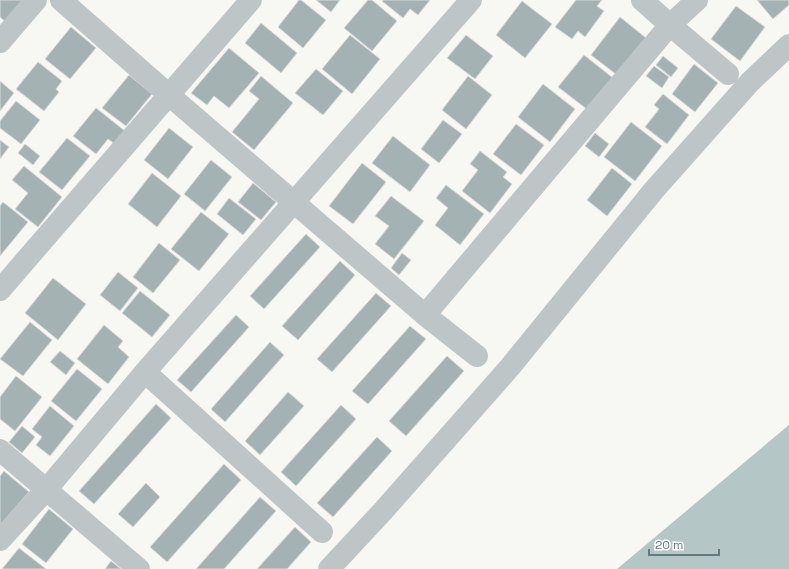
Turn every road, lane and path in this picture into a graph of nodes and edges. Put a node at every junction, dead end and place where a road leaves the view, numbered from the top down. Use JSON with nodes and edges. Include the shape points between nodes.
{"nodes":[{"id":1,"x":36,"y":0,"type":"edge"},
{"id":2,"x":61,"y":0,"type":"edge"},
{"id":3,"x":251,"y":0,"type":"edge"},
{"id":4,"x":471,"y":0,"type":"edge"},
{"id":5,"x":642,"y":0,"type":"edge"},
{"id":6,"x":697,"y":0,"type":"edge"},
{"id":7,"x":670,"y":25,"type":"junction"},
{"id":8,"x":0,"y":42,"type":"edge"},
{"id":9,"x":789,"y":45,"type":"edge"},
{"id":10,"x":728,"y":74,"type":"dead end"},
{"id":11,"x":169,"y":95,"type":"junction"},
{"id":12,"x":294,"y":202,"type":"junction"},
{"id":13,"x":0,"y":290,"type":"edge"},
{"id":14,"x":425,"y":315,"type":"junction"},
{"id":15,"x":477,"y":356,"type":"dead end"},
{"id":16,"x":145,"y":372,"type":"junction"},
{"id":17,"x":0,"y":450,"type":"edge"},
{"id":18,"x":46,"y":490,"type":"junction"},
{"id":19,"x":322,"y":532,"type":"dead end"},
{"id":20,"x":0,"y":540,"type":"edge"},
{"id":21,"x":139,"y":569,"type":"edge"},
{"id":22,"x":329,"y":569,"type":"edge"}],
"edges":[{"from":1,"to":8,"type":"street"},
{"from":2,"to":11,"type":"street"},
{"from":3,"to":11,"type":"street"},
{"from":4,"to":12,"type":"street"},
{"from":5,"to":7,"type":"street"},
{"from":6,"to":7,"type":"street"},
{"from":7,"to":10,"type":"street"},
{"from":7,"to":14,"type":"street"},
{"from":9,"to":22,"type":"street","via":[[750,82],[654,190],[510,367]]},
{"from":11,"to":12,"type":"street"},
{"from":11,"to":13,"type":"street"},
{"from":12,"to":14,"type":"street"},
{"from":12,"to":16,"type":"street"},
{"from":14,"to":15,"type":"street"},
{"from":16,"to":18,"type":"street"},
{"from":16,"to":19,"type":"street"},
{"from":17,"to":18,"type":"street"},
{"from":18,"to":20,"type":"street"},
{"from":18,"to":21,"type":"street"}]}
